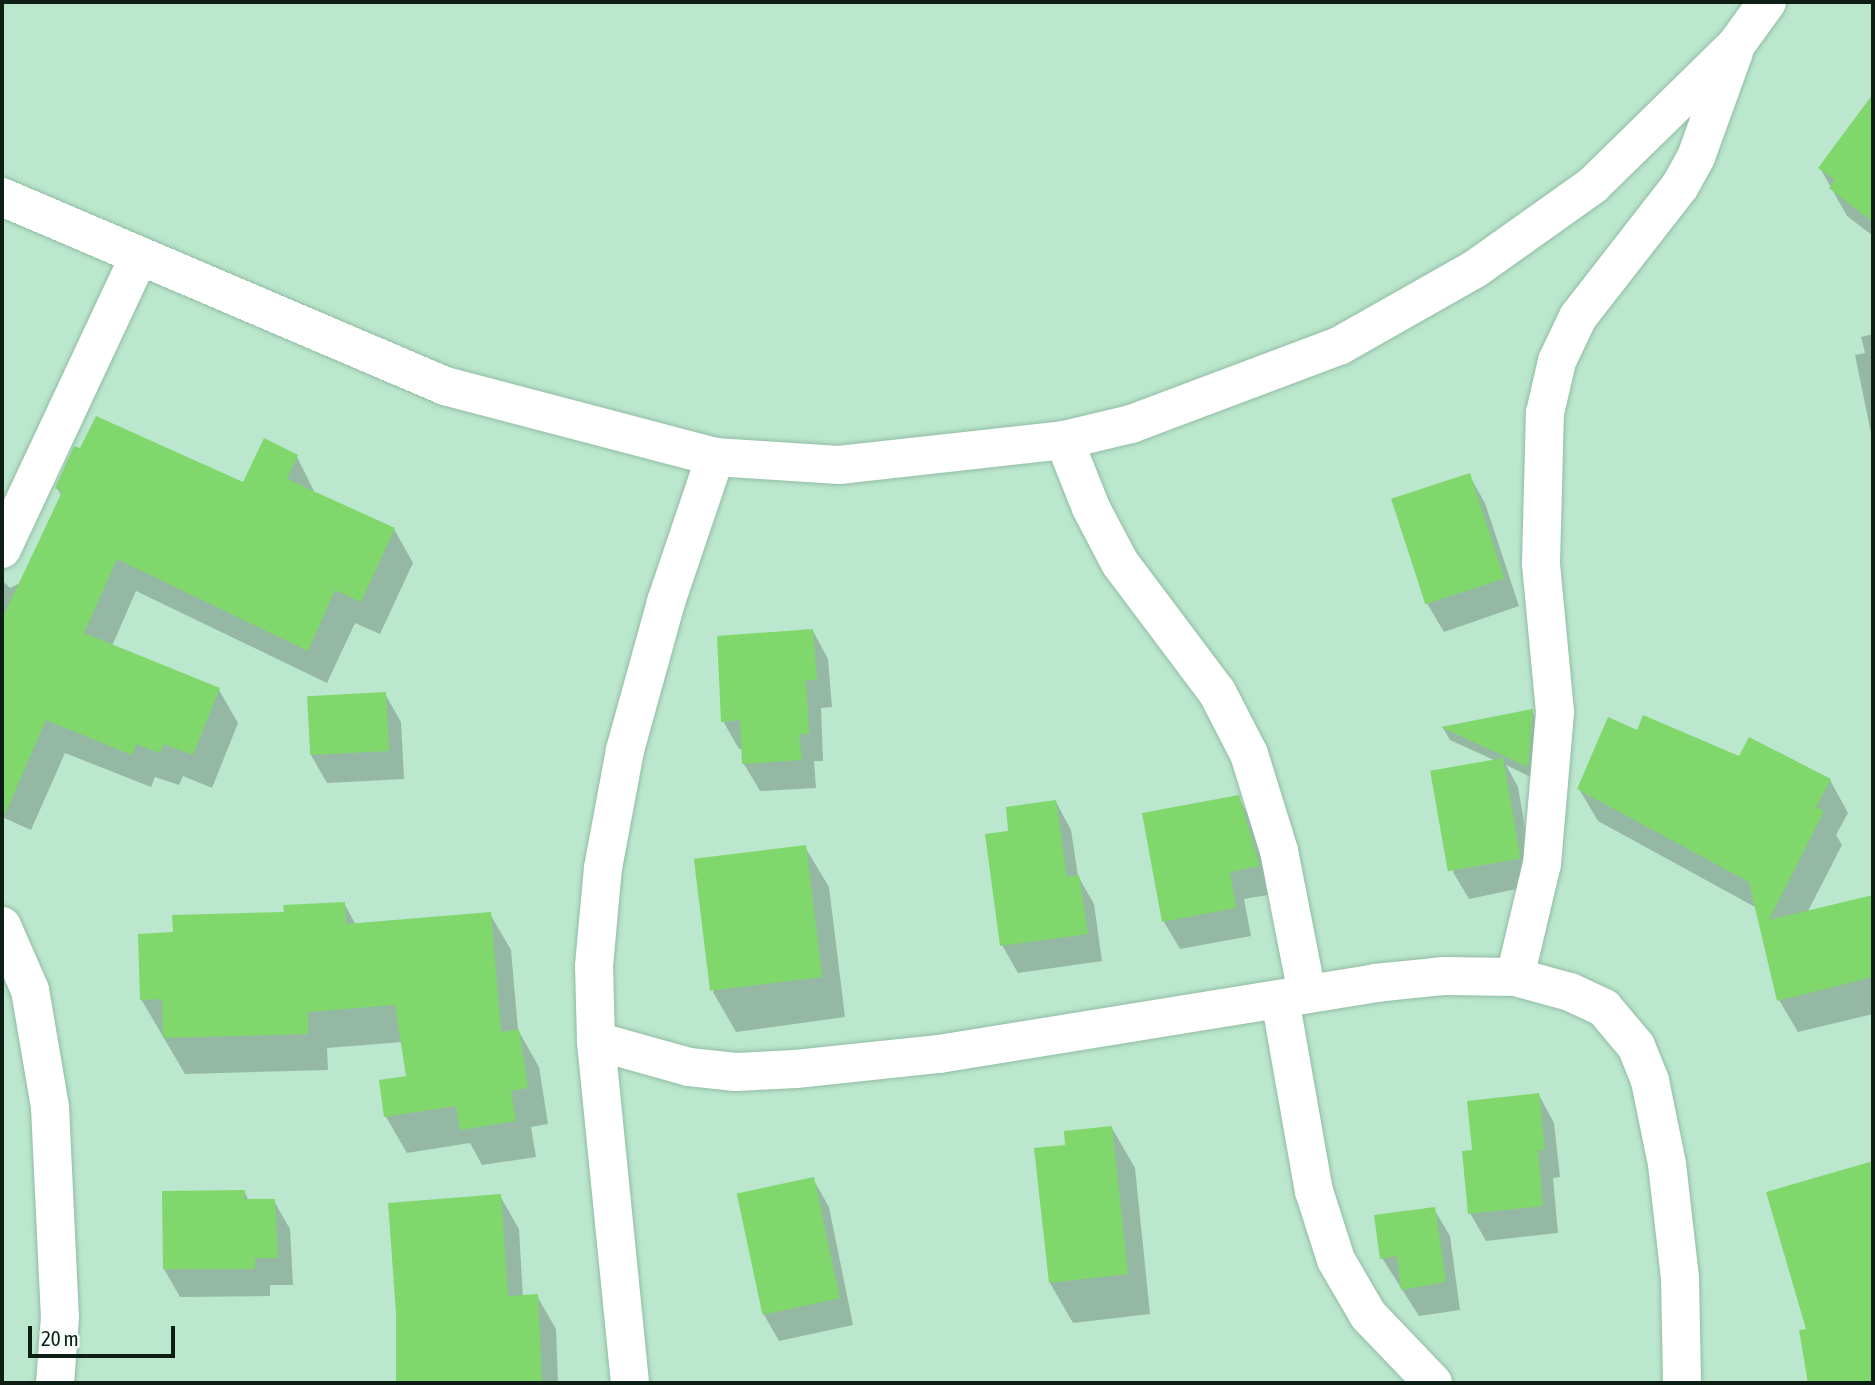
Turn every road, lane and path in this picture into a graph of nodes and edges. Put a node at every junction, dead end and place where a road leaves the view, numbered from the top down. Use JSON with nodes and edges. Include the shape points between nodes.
{"nodes":[{"id":1,"x":1767,"y":2,"type":"edge"},
{"id":2,"x":1736,"y":46,"type":"junction"},
{"id":3,"x":2,"y":197,"type":"edge"},
{"id":4,"x":139,"y":256,"type":"junction"},
{"id":5,"x":1065,"y":440,"type":"junction"},
{"id":6,"x":715,"y":457,"type":"junction"},
{"id":7,"x":2,"y":549,"type":"edge"},
{"id":8,"x":2,"y":926,"type":"edge"},
{"id":9,"x":1514,"y":977,"type":"junction"},
{"id":10,"x":1293,"y":996,"type":"junction"},
{"id":11,"x":596,"y":1041,"type":"junction"},
{"id":12,"x":55,"y":1383,"type":"edge"},
{"id":13,"x":630,"y":1383,"type":"edge"},
{"id":14,"x":1433,"y":1383,"type":"edge"},
{"id":15,"x":1682,"y":1383,"type":"edge"}],
"edges":[{"from":1,"to":2,"type":"street"},
{"from":2,"to":5,"type":"street","via":[[1593,185],[1475,269],[1339,346],[1131,424]]},
{"from":2,"to":9,"type":"street","via":[[1696,158],[1680,186],[1578,317],[1557,361],[1545,413],[1541,563],[1555,712],[1542,864]]},
{"from":3,"to":4,"type":"street"},
{"from":4,"to":6,"type":"street","via":[[445,386]]},
{"from":4,"to":7,"type":"street"},
{"from":5,"to":6,"type":"street","via":[[839,466]]},
{"from":5,"to":10,"type":"street","via":[[1091,508],[1120,563],[1217,692],[1249,754],[1279,850]]},
{"from":6,"to":11,"type":"street","via":[[666,602],[625,750],[603,869],[594,966]]},
{"from":8,"to":12,"type":"street","via":[[30,990],[50,1107],[60,1317]]},
{"from":9,"to":10,"type":"street","via":[[1444,976]]},
{"from":9,"to":15,"type":"street","via":[[1604,1007],[1636,1046],[1650,1081],[1667,1164],[1680,1278]]},
{"from":10,"to":11,"type":"street","via":[[939,1054],[796,1069],[736,1072],[689,1066]]},
{"from":10,"to":14,"type":"street","via":[[1314,1191],[1336,1260],[1368,1315]]},
{"from":11,"to":13,"type":"street"}]}
